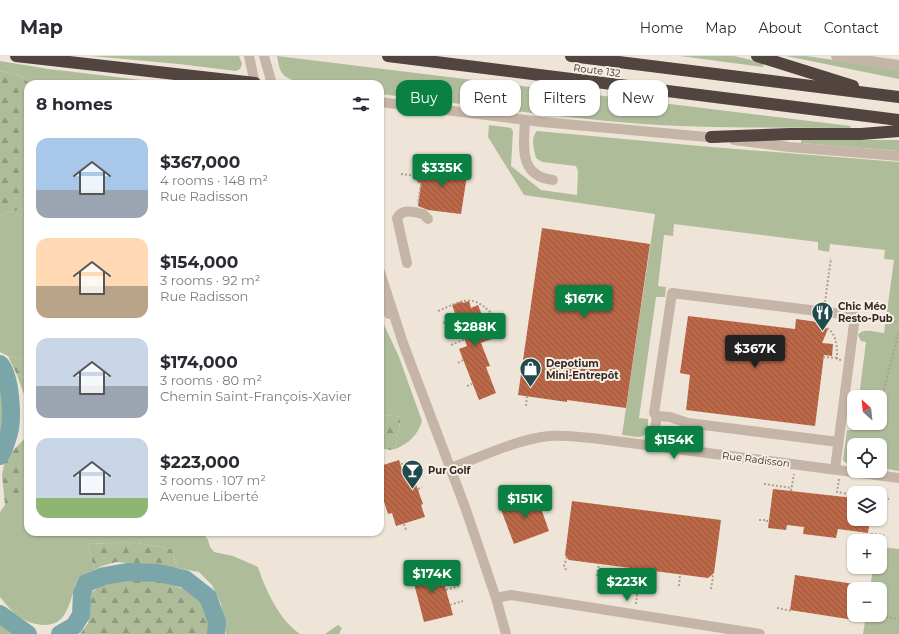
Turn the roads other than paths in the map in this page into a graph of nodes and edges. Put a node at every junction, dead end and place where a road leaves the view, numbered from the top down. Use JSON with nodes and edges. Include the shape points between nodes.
{"nodes":[{"id":1,"x":16,"y":56,"type":"edge"},
{"id":2,"x":388,"y":56,"type":"edge"},
{"id":3,"x":571,"y":56,"type":"edge"},
{"id":4,"x":757,"y":56,"type":"edge"},
{"id":5,"x":836,"y":56,"type":"edge"},
{"id":6,"x":249,"y":58,"type":"edge"},
{"id":7,"x":265,"y":59,"type":"edge"},
{"id":8,"x":899,"y":65,"type":"edge"},
{"id":9,"x":221,"y":80,"type":"edge"},
{"id":10,"x":254,"y":80,"type":"edge"},
{"id":11,"x":271,"y":80,"type":"edge"},
{"id":12,"x":880,"y":95,"type":"junction"},
{"id":13,"x":899,"y":97,"type":"edge"},
{"id":14,"x":384,"y":102,"type":"edge"},
{"id":15,"x":525,"y":120,"type":"junction"},
{"id":16,"x":899,"y":120,"type":"edge"},
{"id":17,"x":899,"y":131,"type":"edge"},
{"id":18,"x":710,"y":137,"type":"junction"},
{"id":19,"x":899,"y":156,"type":"edge"},
{"id":20,"x":552,"y":180,"type":"dead end"},
{"id":21,"x":428,"y":219,"type":"dead end"},
{"id":22,"x":407,"y":263,"type":"dead end"},
{"id":23,"x":384,"y":284,"type":"edge"},
{"id":24,"x":384,"y":305,"type":"edge"},
{"id":25,"x":404,"y":342,"type":"junction"},
{"id":26,"x":657,"y":416,"type":"junction"},
{"id":27,"x":838,"y":442,"type":"junction"},
{"id":28,"x":652,"y":446,"type":"junction"},
{"id":29,"x":451,"y":468,"type":"junction"},
{"id":30,"x":837,"y":473,"type":"junction"},
{"id":31,"x":899,"y":478,"type":"edge"},
{"id":32,"x":496,"y":598,"type":"junction"},
{"id":33,"x":506,"y":634,"type":"edge"},
{"id":34,"x":760,"y":634,"type":"edge"}],
"edges":[{"from":1,"to":9,"type":"highway"},
{"from":2,"to":16,"type":"highway","name":"Route 132"},
{"from":3,"to":12,"type":"highway","name":"Route 132"},
{"from":4,"to":12,"type":"highway"},
{"from":5,"to":8,"type":"street"},
{"from":6,"to":10,"type":"street"},
{"from":7,"to":11,"type":"street"},
{"from":12,"to":13,"type":"highway","name":"Route 132"},
{"from":14,"to":15,"type":"street"},
{"from":15,"to":18,"type":"street"},
{"from":15,"to":20,"type":"street","via":[[524,147],[527,165],[540,178]]},
{"from":17,"to":18,"type":"highway"},
{"from":18,"to":19,"type":"street","via":[[789,147]]},
{"from":21,"to":22,"type":"street","via":[[424,214],[406,211],[400,213],[397,218]]},
{"from":23,"to":25,"type":"street"},
{"from":24,"to":25,"type":"street"},
{"from":25,"to":29,"type":"street"},
{"from":26,"to":27,"type":"street","via":[[688,423]]},
{"from":26,"to":27,"type":"street","via":[[654,413],[672,293],[854,316]]},
{"from":26,"to":28,"type":"street"},
{"from":27,"to":30,"type":"street"},
{"from":28,"to":29,"type":"street","name":"Rue Radisson","via":[[550,436],[530,439]]},
{"from":28,"to":30,"type":"street","name":"Rue Radisson","via":[[795,464]]},
{"from":29,"to":32,"type":"street"},
{"from":30,"to":31,"type":"street","name":"Rue Radisson"},
{"from":32,"to":33,"type":"street"},
{"from":32,"to":34,"type":"street","via":[[511,596]]}]}
